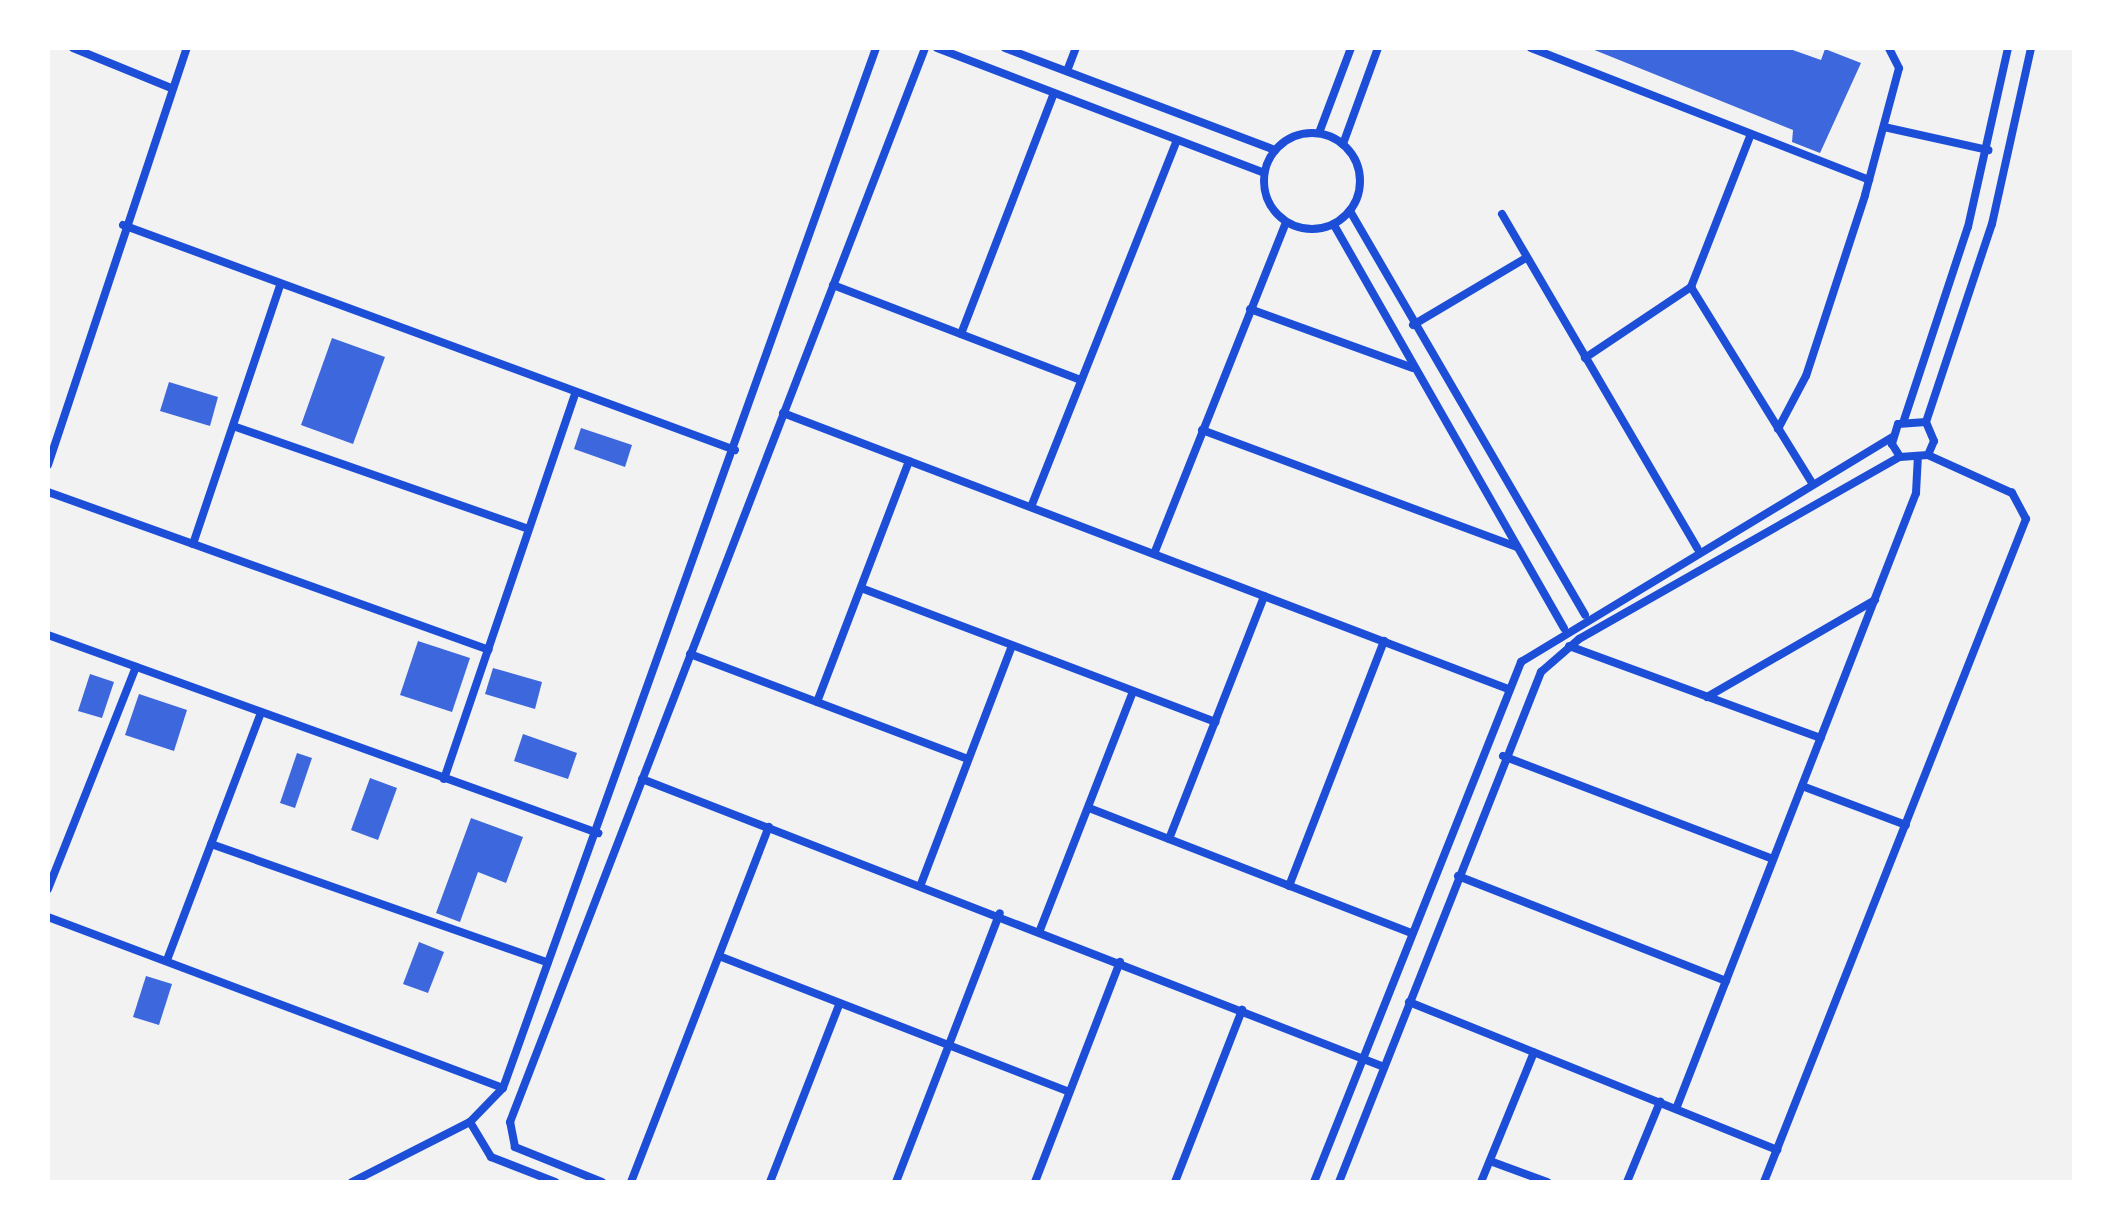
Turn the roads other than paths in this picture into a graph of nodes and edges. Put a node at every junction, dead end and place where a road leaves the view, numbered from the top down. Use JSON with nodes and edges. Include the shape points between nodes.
{"nodes":[{"id":1,"x":73,"y":48,"type":"edge"},
{"id":2,"x":187,"y":48,"type":"edge"},
{"id":3,"x":876,"y":48,"type":"edge"},
{"id":4,"x":925,"y":48,"type":"edge"},
{"id":5,"x":937,"y":48,"type":"edge"},
{"id":6,"x":1005,"y":48,"type":"edge"},
{"id":7,"x":1076,"y":48,"type":"edge"},
{"id":8,"x":1350,"y":48,"type":"edge"},
{"id":9,"x":1378,"y":48,"type":"edge"},
{"id":10,"x":1531,"y":48,"type":"edge"},
{"id":11,"x":1889,"y":48,"type":"edge"},
{"id":12,"x":2008,"y":48,"type":"edge"},
{"id":13,"x":2031,"y":48,"type":"edge"},
{"id":14,"x":1067,"y":72,"type":"junction"},
{"id":15,"x":171,"y":88,"type":"junction"},
{"id":16,"x":1054,"y":93,"type":"junction"},
{"id":17,"x":1884,"y":127,"type":"junction"},
{"id":18,"x":1319,"y":133,"type":"junction"},
{"id":19,"x":1750,"y":134,"type":"junction"},
{"id":20,"x":1176,"y":142,"type":"junction"},
{"id":21,"x":1343,"y":144,"type":"junction"},
{"id":22,"x":1275,"y":150,"type":"junction"},
{"id":23,"x":1988,"y":150,"type":"junction"},
{"id":24,"x":1264,"y":173,"type":"junction"},
{"id":25,"x":1869,"y":180,"type":"junction"},
{"id":26,"x":1350,"y":211,"type":"junction"},
{"id":27,"x":1502,"y":214,"type":"dead end"},
{"id":28,"x":1286,"y":222,"type":"junction"},
{"id":29,"x":1334,"y":224,"type":"junction"},
{"id":30,"x":123,"y":225,"type":"junction"},
{"id":31,"x":1526,"y":258,"type":"junction"},
{"id":32,"x":280,"y":286,"type":"junction"},
{"id":33,"x":833,"y":286,"type":"junction"},
{"id":34,"x":1692,"y":286,"type":"junction"},
{"id":35,"x":1250,"y":309,"type":"junction"},
{"id":36,"x":1413,"y":325,"type":"junction"},
{"id":37,"x":1936,"y":331,"type":"junction"},
{"id":38,"x":961,"y":334,"type":"junction"},
{"id":39,"x":1955,"y":338,"type":"junction"},
{"id":40,"x":1585,"y":358,"type":"junction"},
{"id":41,"x":1414,"y":368,"type":"junction"},
{"id":42,"x":1081,"y":380,"type":"junction"},
{"id":43,"x":575,"y":396,"type":"junction"},
{"id":44,"x":784,"y":413,"type":"junction"},
{"id":45,"x":1904,"y":420,"type":"junction"},
{"id":46,"x":1926,"y":422,"type":"junction"},
{"id":47,"x":233,"y":426,"type":"junction"},
{"id":48,"x":1778,"y":429,"type":"junction"},
{"id":49,"x":1202,"y":430,"type":"junction"},
{"id":50,"x":1892,"y":437,"type":"junction"},
{"id":51,"x":735,"y":450,"type":"junction"},
{"id":52,"x":1928,"y":454,"type":"junction"},
{"id":53,"x":1900,"y":456,"type":"junction"},
{"id":54,"x":1918,"y":460,"type":"junction"},
{"id":55,"x":909,"y":461,"type":"junction"},
{"id":56,"x":48,"y":465,"type":"edge"},
{"id":57,"x":1812,"y":482,"type":"junction"},
{"id":58,"x":48,"y":492,"type":"edge"},
{"id":59,"x":1031,"y":507,"type":"junction"},
{"id":60,"x":529,"y":528,"type":"junction"},
{"id":61,"x":193,"y":544,"type":"junction"},
{"id":62,"x":1518,"y":548,"type":"junction"},
{"id":63,"x":1697,"y":548,"type":"junction"},
{"id":64,"x":1154,"y":554,"type":"junction"},
{"id":65,"x":861,"y":588,"type":"junction"},
{"id":66,"x":1264,"y":596,"type":"junction"},
{"id":67,"x":1874,"y":600,"type":"junction"},
{"id":68,"x":1585,"y":615,"type":"junction"},
{"id":69,"x":1564,"y":628,"type":"junction"},
{"id":70,"x":48,"y":635,"type":"edge"},
{"id":71,"x":1384,"y":642,"type":"junction"},
{"id":72,"x":1012,"y":646,"type":"junction"},
{"id":73,"x":1568,"y":646,"type":"junction"},
{"id":74,"x":489,"y":650,"type":"junction"},
{"id":75,"x":690,"y":654,"type":"junction"},
{"id":76,"x":136,"y":667,"type":"junction"},
{"id":77,"x":1508,"y":688,"type":"junction"},
{"id":78,"x":1133,"y":692,"type":"junction"},
{"id":79,"x":1708,"y":696,"type":"junction"},
{"id":80,"x":817,"y":702,"type":"junction"},
{"id":81,"x":260,"y":712,"type":"junction"},
{"id":82,"x":1216,"y":722,"type":"junction"},
{"id":83,"x":1821,"y":738,"type":"junction"},
{"id":84,"x":1504,"y":756,"type":"junction"},
{"id":85,"x":968,"y":759,"type":"junction"},
{"id":86,"x":444,"y":779,"type":"junction"},
{"id":87,"x":642,"y":779,"type":"junction"},
{"id":88,"x":1802,"y":786,"type":"junction"},
{"id":89,"x":1089,"y":808,"type":"junction"},
{"id":90,"x":1906,"y":824,"type":"junction"},
{"id":91,"x":769,"y":827,"type":"junction"},
{"id":92,"x":598,"y":832,"type":"junction"},
{"id":93,"x":1169,"y":839,"type":"junction"},
{"id":94,"x":210,"y":844,"type":"junction"},
{"id":95,"x":1772,"y":859,"type":"junction"},
{"id":96,"x":1458,"y":876,"type":"junction"},
{"id":97,"x":921,"y":884,"type":"junction"},
{"id":98,"x":1289,"y":886,"type":"junction"},
{"id":99,"x":48,"y":889,"type":"edge"},
{"id":100,"x":1000,"y":914,"type":"junction"},
{"id":101,"x":48,"y":917,"type":"edge"},
{"id":102,"x":1040,"y":930,"type":"junction"},
{"id":103,"x":1412,"y":934,"type":"junction"},
{"id":104,"x":718,"y":956,"type":"junction"},
{"id":105,"x":166,"y":960,"type":"junction"},
{"id":106,"x":1120,"y":962,"type":"junction"},
{"id":107,"x":548,"y":963,"type":"junction"},
{"id":108,"x":1726,"y":982,"type":"junction"},
{"id":109,"x":1409,"y":1002,"type":"junction"},
{"id":110,"x":839,"y":1005,"type":"junction"},
{"id":111,"x":1242,"y":1010,"type":"junction"},
{"id":112,"x":948,"y":1046,"type":"junction"},
{"id":113,"x":1534,"y":1052,"type":"junction"},
{"id":114,"x":1362,"y":1059,"type":"junction"},
{"id":115,"x":1384,"y":1067,"type":"junction"},
{"id":116,"x":503,"y":1088,"type":"junction"},
{"id":117,"x":1069,"y":1092,"type":"junction"},
{"id":118,"x":1660,"y":1102,"type":"junction"},
{"id":119,"x":1676,"y":1108,"type":"junction"},
{"id":120,"x":470,"y":1122,"type":"junction"},
{"id":121,"x":1777,"y":1150,"type":"junction"},
{"id":122,"x":1490,"y":1161,"type":"junction"},
{"id":123,"x":352,"y":1182,"type":"edge"},
{"id":124,"x":554,"y":1182,"type":"edge"},
{"id":125,"x":602,"y":1182,"type":"edge"},
{"id":126,"x":631,"y":1182,"type":"edge"},
{"id":127,"x":770,"y":1182,"type":"edge"},
{"id":128,"x":896,"y":1182,"type":"edge"},
{"id":129,"x":1034,"y":1182,"type":"edge"},
{"id":130,"x":1175,"y":1182,"type":"edge"},
{"id":131,"x":1314,"y":1182,"type":"edge"},
{"id":132,"x":1339,"y":1182,"type":"edge"},
{"id":133,"x":1481,"y":1182,"type":"edge"},
{"id":134,"x":1547,"y":1182,"type":"edge"},
{"id":135,"x":1626,"y":1182,"type":"edge"},
{"id":136,"x":1764,"y":1182,"type":"edge"}],
"edges":[{"from":1,"to":15,"type":"street"},
{"from":2,"to":15,"type":"street"},
{"from":3,"to":51,"type":"street"},
{"from":4,"to":33,"type":"street"},
{"from":5,"to":16,"type":"street"},
{"from":6,"to":14,"type":"street"},
{"from":7,"to":14,"type":"street"},
{"from":8,"to":18,"type":"street"},
{"from":9,"to":21,"type":"street"},
{"from":10,"to":19,"type":"street"},
{"from":11,"to":17,"type":"street","via":[[1900,68]]},
{"from":12,"to":23,"type":"street"},
{"from":13,"to":39,"type":"street","via":[[1996,209]]},
{"from":14,"to":22,"type":"street"},
{"from":15,"to":30,"type":"street"},
{"from":16,"to":20,"type":"street"},
{"from":16,"to":38,"type":"street"},
{"from":17,"to":23,"type":"street"},
{"from":17,"to":25,"type":"street"},
{"from":18,"to":21,"type":"street"},
{"from":18,"to":22,"type":"street"},
{"from":19,"to":25,"type":"street"},
{"from":19,"to":34,"type":"street"},
{"from":20,"to":24,"type":"street"},
{"from":20,"to":42,"type":"street"},
{"from":21,"to":26,"type":"street","via":[[1360,171]]},
{"from":22,"to":24,"type":"street"},
{"from":23,"to":37,"type":"street"},
{"from":24,"to":28,"type":"street","via":[[1270,206]]},
{"from":25,"to":48,"type":"street","via":[[1806,376]]},
{"from":26,"to":29,"type":"street"},
{"from":26,"to":36,"type":"street"},
{"from":27,"to":31,"type":"street"},
{"from":28,"to":29,"type":"street"},
{"from":28,"to":35,"type":"street"},
{"from":29,"to":41,"type":"street"},
{"from":30,"to":32,"type":"street"},
{"from":30,"to":56,"type":"street"},
{"from":31,"to":36,"type":"street"},
{"from":31,"to":40,"type":"street"},
{"from":32,"to":43,"type":"street"},
{"from":32,"to":47,"type":"street"},
{"from":33,"to":38,"type":"street"},
{"from":33,"to":44,"type":"street"},
{"from":34,"to":40,"type":"street"},
{"from":34,"to":48,"type":"street"},
{"from":35,"to":41,"type":"street"},
{"from":35,"to":49,"type":"street"},
{"from":36,"to":68,"type":"street"},
{"from":37,"to":39,"type":"street"},
{"from":37,"to":45,"type":"street"},
{"from":38,"to":42,"type":"street"},
{"from":39,"to":46,"type":"street"},
{"from":40,"to":63,"type":"street"},
{"from":41,"to":62,"type":"street"},
{"from":42,"to":59,"type":"street"},
{"from":43,"to":51,"type":"street"},
{"from":43,"to":60,"type":"street"},
{"from":44,"to":55,"type":"street"},
{"from":44,"to":75,"type":"street"},
{"from":45,"to":46,"type":"street"},
{"from":45,"to":50,"type":"street"},
{"from":46,"to":52,"type":"street","via":[[1934,441]]},
{"from":47,"to":60,"type":"street"},
{"from":47,"to":61,"type":"street"},
{"from":48,"to":57,"type":"street"},
{"from":49,"to":62,"type":"street"},
{"from":49,"to":64,"type":"street"},
{"from":50,"to":53,"type":"street"},
{"from":50,"to":57,"type":"street"},
{"from":51,"to":92,"type":"street"},
{"from":52,"to":54,"type":"street"},
{"from":52,"to":90,"type":"street","via":[[2012,493],[2026,519]]},
{"from":53,"to":54,"type":"street"},
{"from":53,"to":73,"type":"street"},
{"from":54,"to":67,"type":"street","via":[[1919,485]]},
{"from":55,"to":59,"type":"street"},
{"from":55,"to":65,"type":"street"},
{"from":57,"to":63,"type":"street"},
{"from":58,"to":61,"type":"street"},
{"from":59,"to":64,"type":"street"},
{"from":60,"to":74,"type":"street"},
{"from":61,"to":74,"type":"street"},
{"from":62,"to":69,"type":"street"},
{"from":63,"to":68,"type":"street"},
{"from":64,"to":66,"type":"street"},
{"from":65,"to":72,"type":"street"},
{"from":65,"to":80,"type":"street"},
{"from":66,"to":71,"type":"street"},
{"from":66,"to":82,"type":"street"},
{"from":67,"to":79,"type":"street"},
{"from":67,"to":83,"type":"street"},
{"from":68,"to":69,"type":"street"},
{"from":69,"to":77,"type":"street","via":[[1530,651]]},
{"from":70,"to":76,"type":"street"},
{"from":71,"to":77,"type":"street"},
{"from":71,"to":98,"type":"street"},
{"from":72,"to":78,"type":"street"},
{"from":72,"to":85,"type":"street"},
{"from":73,"to":79,"type":"street"},
{"from":73,"to":84,"type":"street","via":[[1534,684]]},
{"from":74,"to":86,"type":"street"},
{"from":75,"to":80,"type":"street"},
{"from":75,"to":87,"type":"street"},
{"from":76,"to":81,"type":"street"},
{"from":76,"to":99,"type":"street"},
{"from":77,"to":103,"type":"street"},
{"from":78,"to":82,"type":"street"},
{"from":78,"to":89,"type":"street"},
{"from":79,"to":83,"type":"street"},
{"from":80,"to":85,"type":"street"},
{"from":81,"to":86,"type":"street"},
{"from":81,"to":94,"type":"street"},
{"from":82,"to":93,"type":"street"},
{"from":83,"to":88,"type":"street"},
{"from":84,"to":95,"type":"street"},
{"from":84,"to":96,"type":"street"},
{"from":85,"to":97,"type":"street"},
{"from":86,"to":92,"type":"street"},
{"from":87,"to":91,"type":"street"},
{"from":87,"to":125,"type":"street","via":[[508,1131],[522,1152]]},
{"from":88,"to":90,"type":"street"},
{"from":88,"to":95,"type":"street"},
{"from":89,"to":93,"type":"street"},
{"from":89,"to":102,"type":"street"},
{"from":90,"to":121,"type":"street"},
{"from":91,"to":97,"type":"street"},
{"from":91,"to":104,"type":"street"},
{"from":92,"to":107,"type":"street"},
{"from":93,"to":98,"type":"street"},
{"from":94,"to":105,"type":"street"},
{"from":94,"to":107,"type":"street"},
{"from":95,"to":108,"type":"street"},
{"from":96,"to":108,"type":"street"},
{"from":96,"to":109,"type":"street"},
{"from":97,"to":100,"type":"street"},
{"from":98,"to":103,"type":"street"},
{"from":100,"to":102,"type":"street"},
{"from":100,"to":112,"type":"street"},
{"from":101,"to":105,"type":"street"},
{"from":102,"to":106,"type":"street"},
{"from":103,"to":114,"type":"street"},
{"from":104,"to":110,"type":"street"},
{"from":104,"to":126,"type":"street"},
{"from":105,"to":116,"type":"street"},
{"from":106,"to":111,"type":"street"},
{"from":106,"to":117,"type":"street"},
{"from":107,"to":116,"type":"street"},
{"from":108,"to":119,"type":"street"},
{"from":109,"to":113,"type":"street"},
{"from":109,"to":115,"type":"street"},
{"from":110,"to":112,"type":"street"},
{"from":110,"to":127,"type":"street"},
{"from":111,"to":114,"type":"street"},
{"from":111,"to":130,"type":"street"},
{"from":112,"to":117,"type":"street"},
{"from":112,"to":128,"type":"street"},
{"from":113,"to":118,"type":"street"},
{"from":113,"to":122,"type":"street"},
{"from":114,"to":115,"type":"street"},
{"from":114,"to":131,"type":"street"},
{"from":115,"to":132,"type":"street"},
{"from":116,"to":120,"type":"street"},
{"from":117,"to":129,"type":"street"},
{"from":118,"to":119,"type":"street"},
{"from":118,"to":135,"type":"street"},
{"from":119,"to":121,"type":"street"},
{"from":120,"to":123,"type":"street"},
{"from":120,"to":124,"type":"street","via":[[492,1157]]},
{"from":121,"to":136,"type":"street"},
{"from":122,"to":133,"type":"street"},
{"from":122,"to":134,"type":"street"}]}
